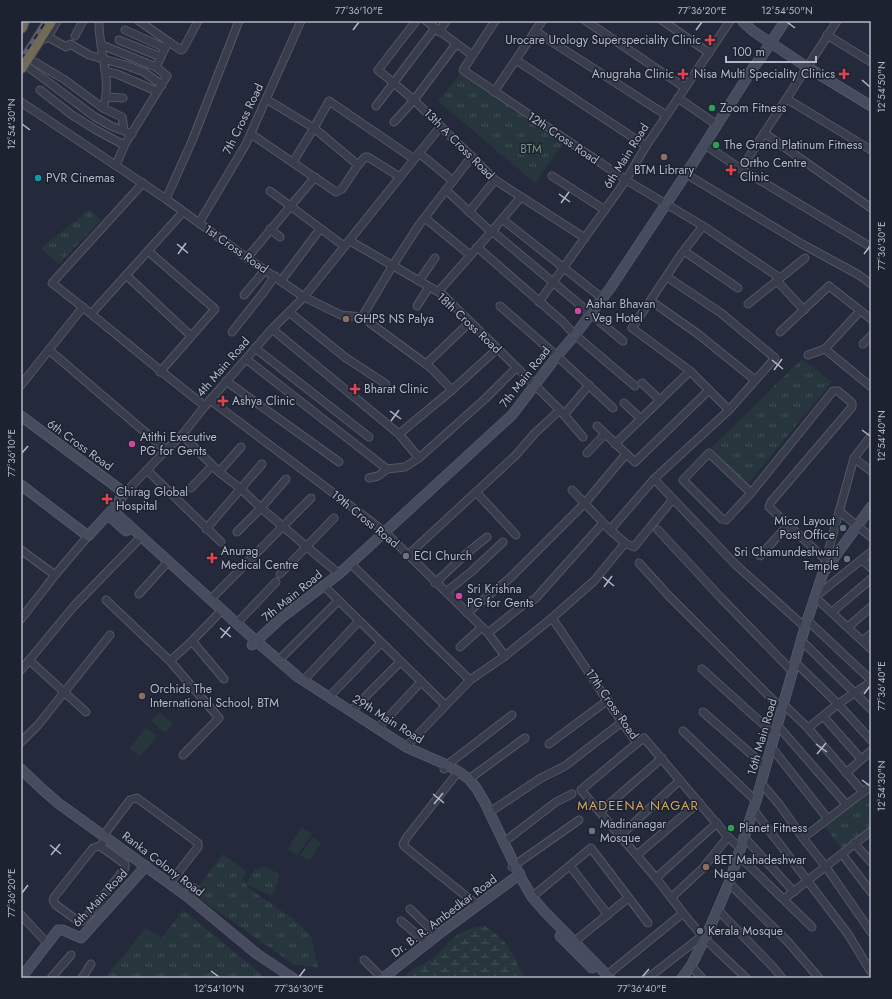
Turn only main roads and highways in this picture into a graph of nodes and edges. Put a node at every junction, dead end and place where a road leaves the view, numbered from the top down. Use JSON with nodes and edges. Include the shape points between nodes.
{"nodes":[{"id":1,"x":23,"y":21,"type":"edge"},
{"id":2,"x":50,"y":21,"type":"edge"},
{"id":3,"x":21,"y":27,"type":"edge"},
{"id":4,"x":26,"y":64,"type":"edge"}],
"edges":[{"from":1,"to":3,"type":"highway"},
{"from":2,"to":4,"type":"highway"}]}
